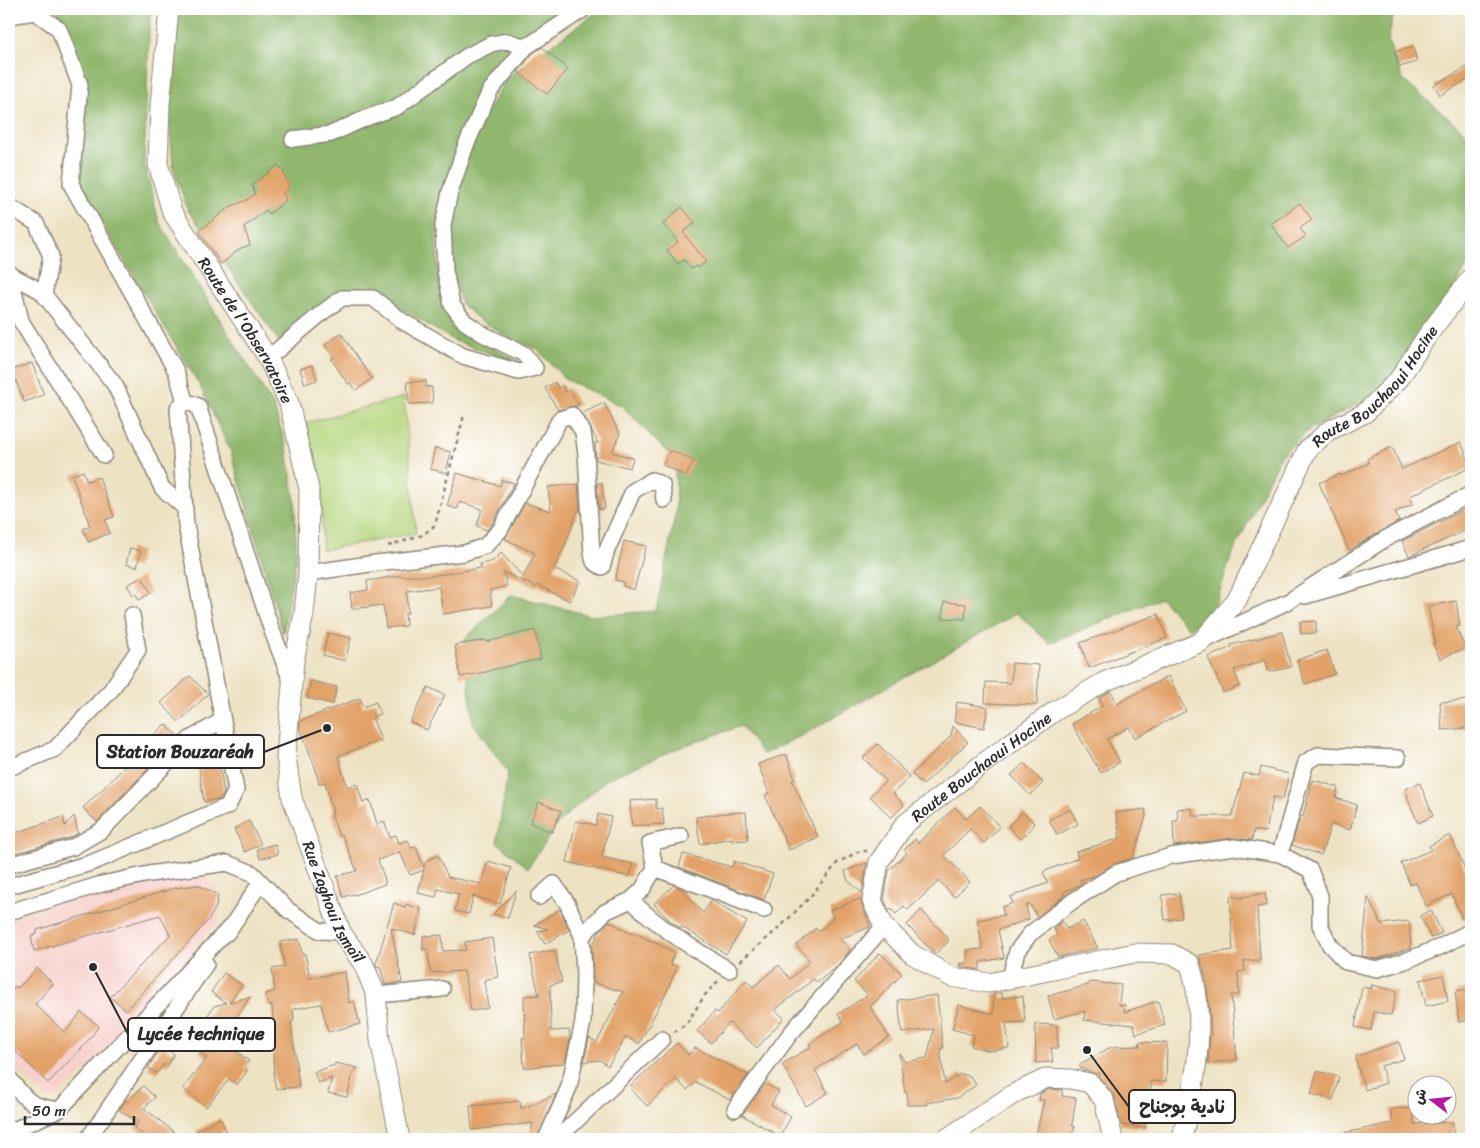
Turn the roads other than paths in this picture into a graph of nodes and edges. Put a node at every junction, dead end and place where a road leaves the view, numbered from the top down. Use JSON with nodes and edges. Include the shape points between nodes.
{"nodes":[{"id":1,"x":169,"y":9,"type":"edge"},
{"id":2,"x":584,"y":9,"type":"edge"},
{"id":3,"x":9,"y":16,"type":"edge"},
{"id":4,"x":526,"y":47,"type":"junction"},
{"id":5,"x":293,"y":139,"type":"dead end"},
{"id":6,"x":9,"y":206,"type":"edge"},
{"id":7,"x":9,"y":273,"type":"edge"},
{"id":8,"x":1471,"y":278,"type":"edge"},
{"id":9,"x":44,"y":294,"type":"junction"},
{"id":10,"x":268,"y":358,"type":"junction"},
{"id":11,"x":185,"y":400,"type":"junction"},
{"id":12,"x":104,"y":455,"type":"dead end"},
{"id":13,"x":1471,"y":494,"type":"edge"},
{"id":14,"x":664,"y":500,"type":"dead end"},
{"id":15,"x":185,"y":508,"type":"junction"},
{"id":16,"x":1471,"y":548,"type":"edge"},
{"id":17,"x":308,"y":574,"type":"junction"},
{"id":18,"x":1289,"y":601,"type":"junction"},
{"id":19,"x":132,"y":615,"type":"dead end"},
{"id":20,"x":1201,"y":642,"type":"junction"},
{"id":21,"x":294,"y":661,"type":"joint"},
{"id":22,"x":292,"y":685,"type":"junction"},
{"id":23,"x":223,"y":720,"type":"junction"},
{"id":24,"x":1398,"y":758,"type":"dead end"},
{"id":25,"x":9,"y":768,"type":"edge"},
{"id":26,"x":681,"y":836,"type":"dead end"},
{"id":27,"x":1280,"y":854,"type":"junction"},
{"id":28,"x":9,"y":865,"type":"edge"},
{"id":29,"x":655,"y":868,"type":"junction"},
{"id":30,"x":260,"y":882,"type":"junction"},
{"id":31,"x":9,"y":886,"type":"edge"},
{"id":32,"x":539,"y":898,"type":"dead end"},
{"id":33,"x":631,"y":900,"type":"junction"},
{"id":34,"x":764,"y":910,"type":"dead end"},
{"id":35,"x":9,"y":912,"type":"edge"},
{"id":36,"x":233,"y":924,"type":"junction"},
{"id":37,"x":884,"y":926,"type":"junction"},
{"id":38,"x":1471,"y":931,"type":"edge"},
{"id":39,"x":342,"y":932,"type":"junction"},
{"id":40,"x":582,"y":936,"type":"junction"},
{"id":41,"x":729,"y":970,"type":"road end"},
{"id":42,"x":1010,"y":978,"type":"junction"},
{"id":43,"x":442,"y":989,"type":"dead end"},
{"id":44,"x":376,"y":995,"type":"junction"},
{"id":45,"x":175,"y":1010,"type":"junction"},
{"id":46,"x":145,"y":1018,"type":"junction"},
{"id":47,"x":662,"y":1039,"type":"road end"},
{"id":48,"x":9,"y":1078,"type":"edge"},
{"id":49,"x":735,"y":1109,"type":"dead end"},
{"id":50,"x":59,"y":1110,"type":"junction"},
{"id":51,"x":9,"y":1132,"type":"edge"},
{"id":52,"x":88,"y":1139,"type":"edge"},
{"id":53,"x":400,"y":1139,"type":"edge"},
{"id":54,"x":546,"y":1139,"type":"edge"},
{"id":55,"x":557,"y":1139,"type":"edge"},
{"id":56,"x":946,"y":1139,"type":"edge"},
{"id":57,"x":1112,"y":1139,"type":"edge"},
{"id":58,"x":1182,"y":1139,"type":"edge"}],
"edges":[{"from":1,"to":10,"type":"street","name":"Route de l'Observatoire","via":[[158,164],[172,212]]},
{"from":2,"to":4,"type":"street"},
{"from":3,"to":11,"type":"street","via":[[35,12],[59,28],[80,85],[71,184],[176,371]]},
{"from":4,"to":5,"type":"street","via":[[507,40],[491,44],[467,56],[397,107],[331,134]]},
{"from":4,"to":10,"type":"street","via":[[490,91],[466,145],[443,225],[445,271],[452,305],[465,322],[524,354],[536,368],[519,372],[463,356],[402,321],[372,298],[342,298]]},
{"from":6,"to":9,"type":"street","via":[[36,223],[51,256]]},
{"from":7,"to":9,"type":"street"},
{"from":7,"to":12,"type":"street","via":[[21,321]]},
{"from":8,"to":20,"type":"street","name":"Route Bouchaoui Hocine","via":[[1399,379],[1365,413],[1328,432],[1307,450],[1237,600]]},
{"from":9,"to":15,"type":"street","via":[[115,386],[162,488]]},
{"from":10,"to":17,"type":"street","name":"Route de l'Observatoire","via":[[289,403],[308,490]]},
{"from":11,"to":15,"type":"street","via":[[178,408]]},
{"from":11,"to":22,"type":"street","via":[[198,406]]},
{"from":13,"to":18,"type":"street","via":[[1385,539]]},
{"from":14,"to":17,"type":"street","via":[[662,485],[652,480],[633,491],[602,568],[594,562],[583,432],[572,415],[560,419],[500,530],[485,546],[464,553]]},
{"from":15,"to":23,"type":"street"},
{"from":16,"to":18,"type":"street"},
{"from":17,"to":21,"type":"street","name":"Route de l'Observatoire"},
{"from":18,"to":20,"type":"street"},
{"from":19,"to":25,"type":"street","via":[[138,650],[112,690],[55,749]]},
{"from":20,"to":37,"type":"street","name":"Route Bouchaoui Hocine","via":[[1104,682],[1054,711],[905,824],[879,862],[872,901]]},
{"from":21,"to":22,"type":"street","name":"Rue Zaghoui Ismaïl"},
{"from":22,"to":39,"type":"street","name":"Rue Zaghoui Ismaïl","via":[[286,757],[292,798]]},
{"from":23,"to":28,"type":"street","via":[[190,739],[102,830],[73,848]]},
{"from":23,"to":31,"type":"street","via":[[236,790],[228,806],[91,863]]},
{"from":24,"to":27,"type":"street","via":[[1318,755],[1306,762]]},
{"from":26,"to":29,"type":"street","via":[[650,843]]},
{"from":27,"to":38,"type":"street","via":[[1310,870],[1320,896],[1320,925],[1330,945],[1346,962],[1377,969],[1405,961]]},
{"from":27,"to":42,"type":"street","via":[[1234,847],[1171,856],[1116,873],[1030,934],[1017,951]]},
{"from":29,"to":33,"type":"street","via":[[642,890]]},
{"from":29,"to":34,"type":"street"},
{"from":30,"to":35,"type":"street","via":[[252,873],[227,863],[102,884]]},
{"from":30,"to":36,"type":"street"},
{"from":30,"to":39,"type":"street","via":[[288,910],[320,931]]},
{"from":32,"to":40,"type":"street","via":[[554,884]]},
{"from":33,"to":40,"type":"street","via":[[604,912]]},
{"from":33,"to":41,"type":"street","via":[[672,936]]},
{"from":36,"to":45,"type":"street"},
{"from":36,"to":46,"type":"street"},
{"from":37,"to":42,"type":"street","name":"Route Bouchaoui Hocine","via":[[912,954],[951,978],[988,983]]},
{"from":37,"to":49,"type":"street","via":[[808,1012]]},
{"from":39,"to":44,"type":"street","name":"Rue Zaghoui Ismaïl","via":[[364,965]]},
{"from":40,"to":54,"type":"street","via":[[583,1022],[569,1087]]},
{"from":42,"to":58,"type":"street","name":"Route Bouchaoui Hocine","via":[[1135,953],[1172,954],[1190,964],[1196,983],[1200,1022],[1197,1066]]},
{"from":43,"to":44,"type":"street"},
{"from":44,"to":53,"type":"street","name":"Rue Zaghoui Ismaïl","via":[[380,1040]]},
{"from":45,"to":46,"type":"street"},
{"from":45,"to":52,"type":"street"},
{"from":46,"to":50,"type":"street"},
{"from":47,"to":55,"type":"street"},
{"from":48,"to":50,"type":"street","via":[[27,1101]]},
{"from":50,"to":51,"type":"street"},
{"from":56,"to":57,"type":"street","via":[[1015,1093],[1047,1078],[1070,1078],[1090,1083],[1104,1100]]}]}
